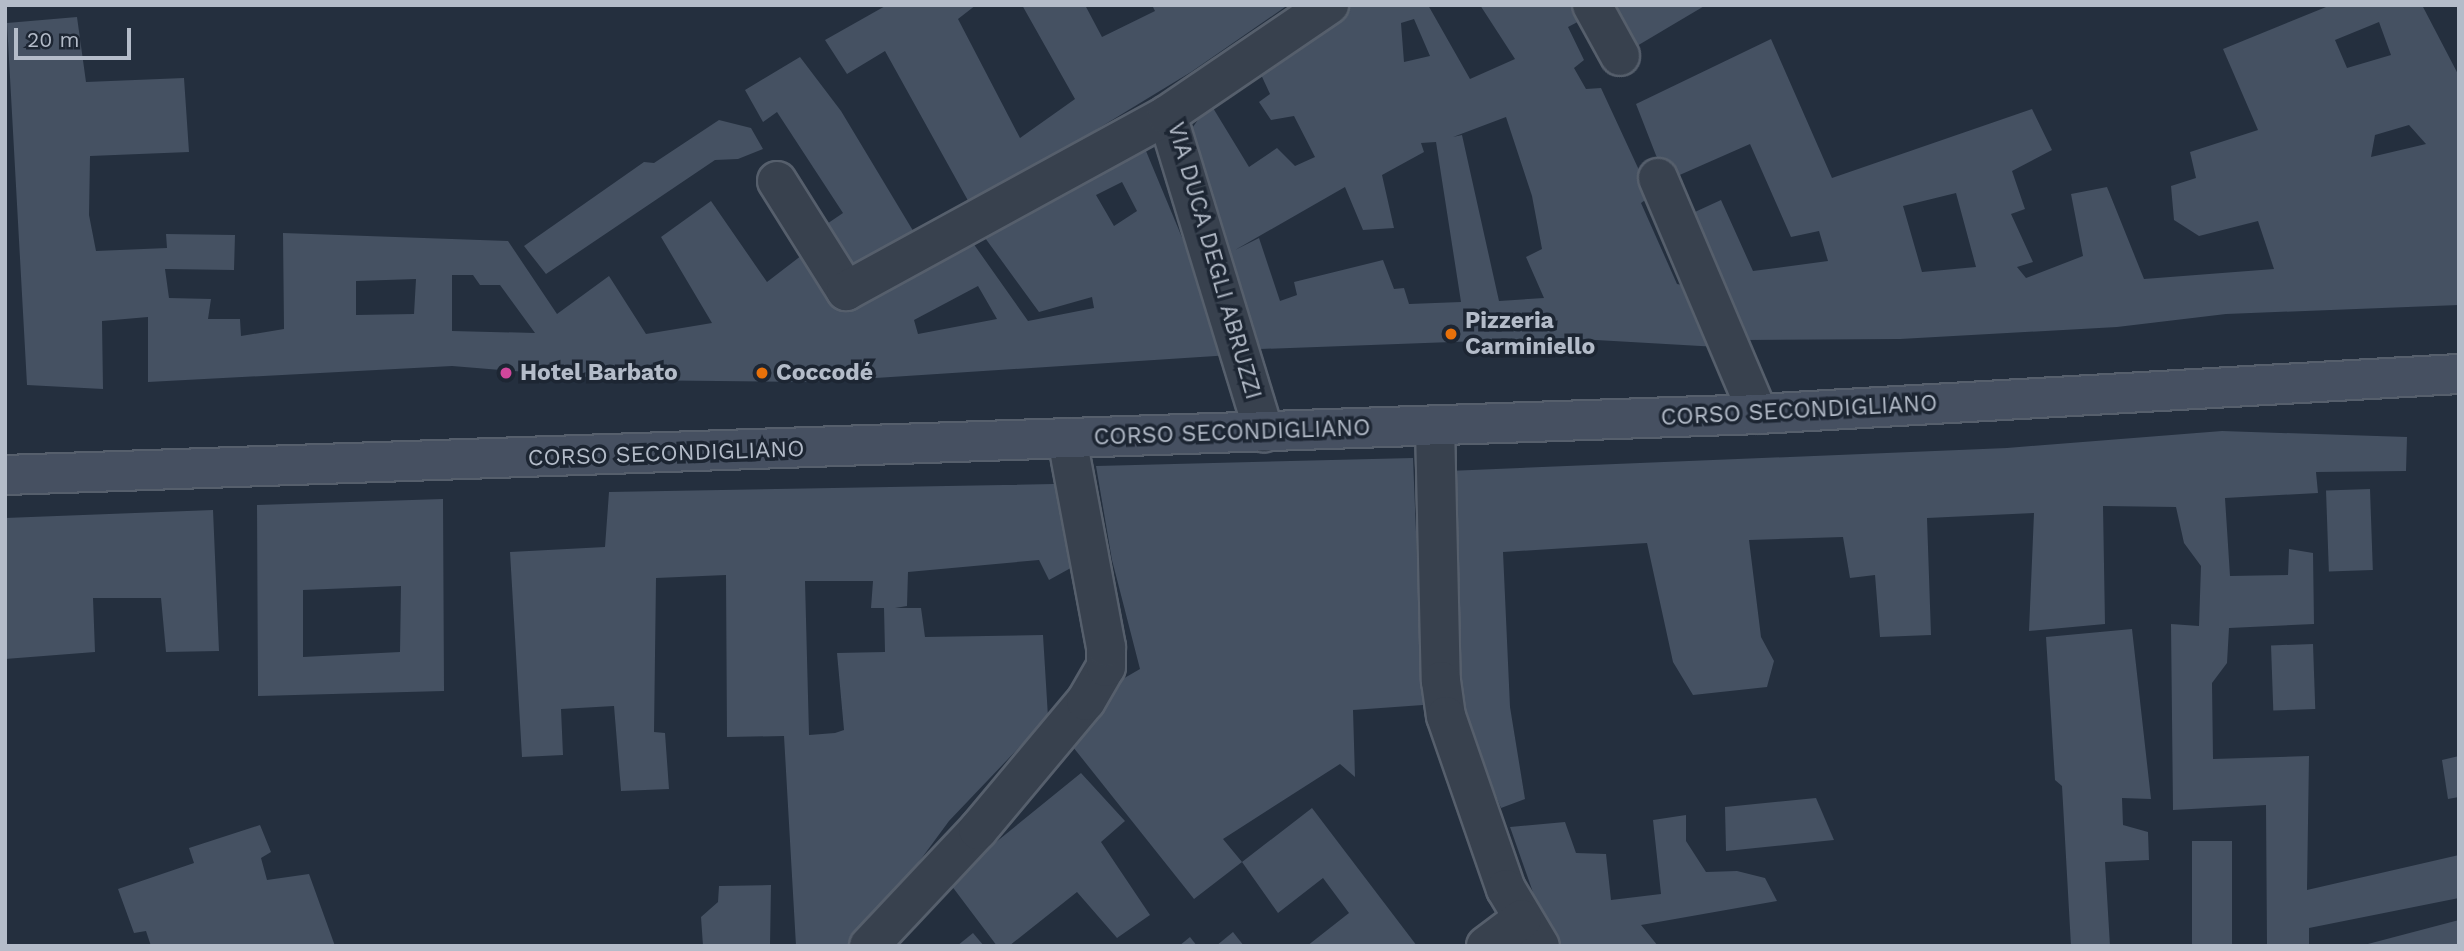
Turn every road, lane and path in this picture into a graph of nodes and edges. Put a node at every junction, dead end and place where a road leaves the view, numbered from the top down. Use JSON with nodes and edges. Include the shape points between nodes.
{"nodes":[{"id":1,"x":1328,"y":5,"type":"edge"},
{"id":2,"x":1592,"y":5,"type":"edge"},
{"id":3,"x":1620,"y":56,"type":"dead end"},
{"id":4,"x":1167,"y":115,"type":"junction"},
{"id":5,"x":1658,"y":178,"type":"dead end"},
{"id":6,"x":777,"y":181,"type":"dead end"},
{"id":7,"x":2459,"y":374,"type":"edge"},
{"id":8,"x":1758,"y":414,"type":"junction"},
{"id":9,"x":1435,"y":426,"type":"junction"},
{"id":10,"x":1264,"y":432,"type":"junction"},
{"id":11,"x":1067,"y":439,"type":"junction"},
{"id":12,"x":5,"y":475,"type":"edge"},
{"id":13,"x":1531,"y":932,"type":"edge"},
{"id":14,"x":869,"y":946,"type":"edge"},
{"id":15,"x":1486,"y":946,"type":"edge"}],
"edges":[{"from":1,"to":4,"type":"street","name":"VIA DUCA DEGLI ABRUZZI"},
{"from":2,"to":3,"type":"street"},
{"from":4,"to":6,"type":"street","via":[[846,291]]},
{"from":4,"to":10,"type":"street","name":"VIA DUCA DEGLI ABRUZZI"},
{"from":5,"to":8,"type":"street"},
{"from":7,"to":8,"type":"main road","name":"CORSO SECONDIGLIANO"},
{"from":8,"to":9,"type":"main road","name":"CORSO SECONDIGLIANO"},
{"from":9,"to":10,"type":"main road","name":"CORSO SECONDIGLIANO"},
{"from":9,"to":13,"type":"street","via":[[1441,681],[1446,716],[1506,888]]},
{"from":10,"to":11,"type":"main road","name":"CORSO SECONDIGLIANO"},
{"from":11,"to":12,"type":"main road","name":"CORSO SECONDIGLIANO"},
{"from":11,"to":14,"type":"street","via":[[1106,648],[1105,667],[1086,701],[978,830]]},
{"from":13,"to":15,"type":"street"}]}
